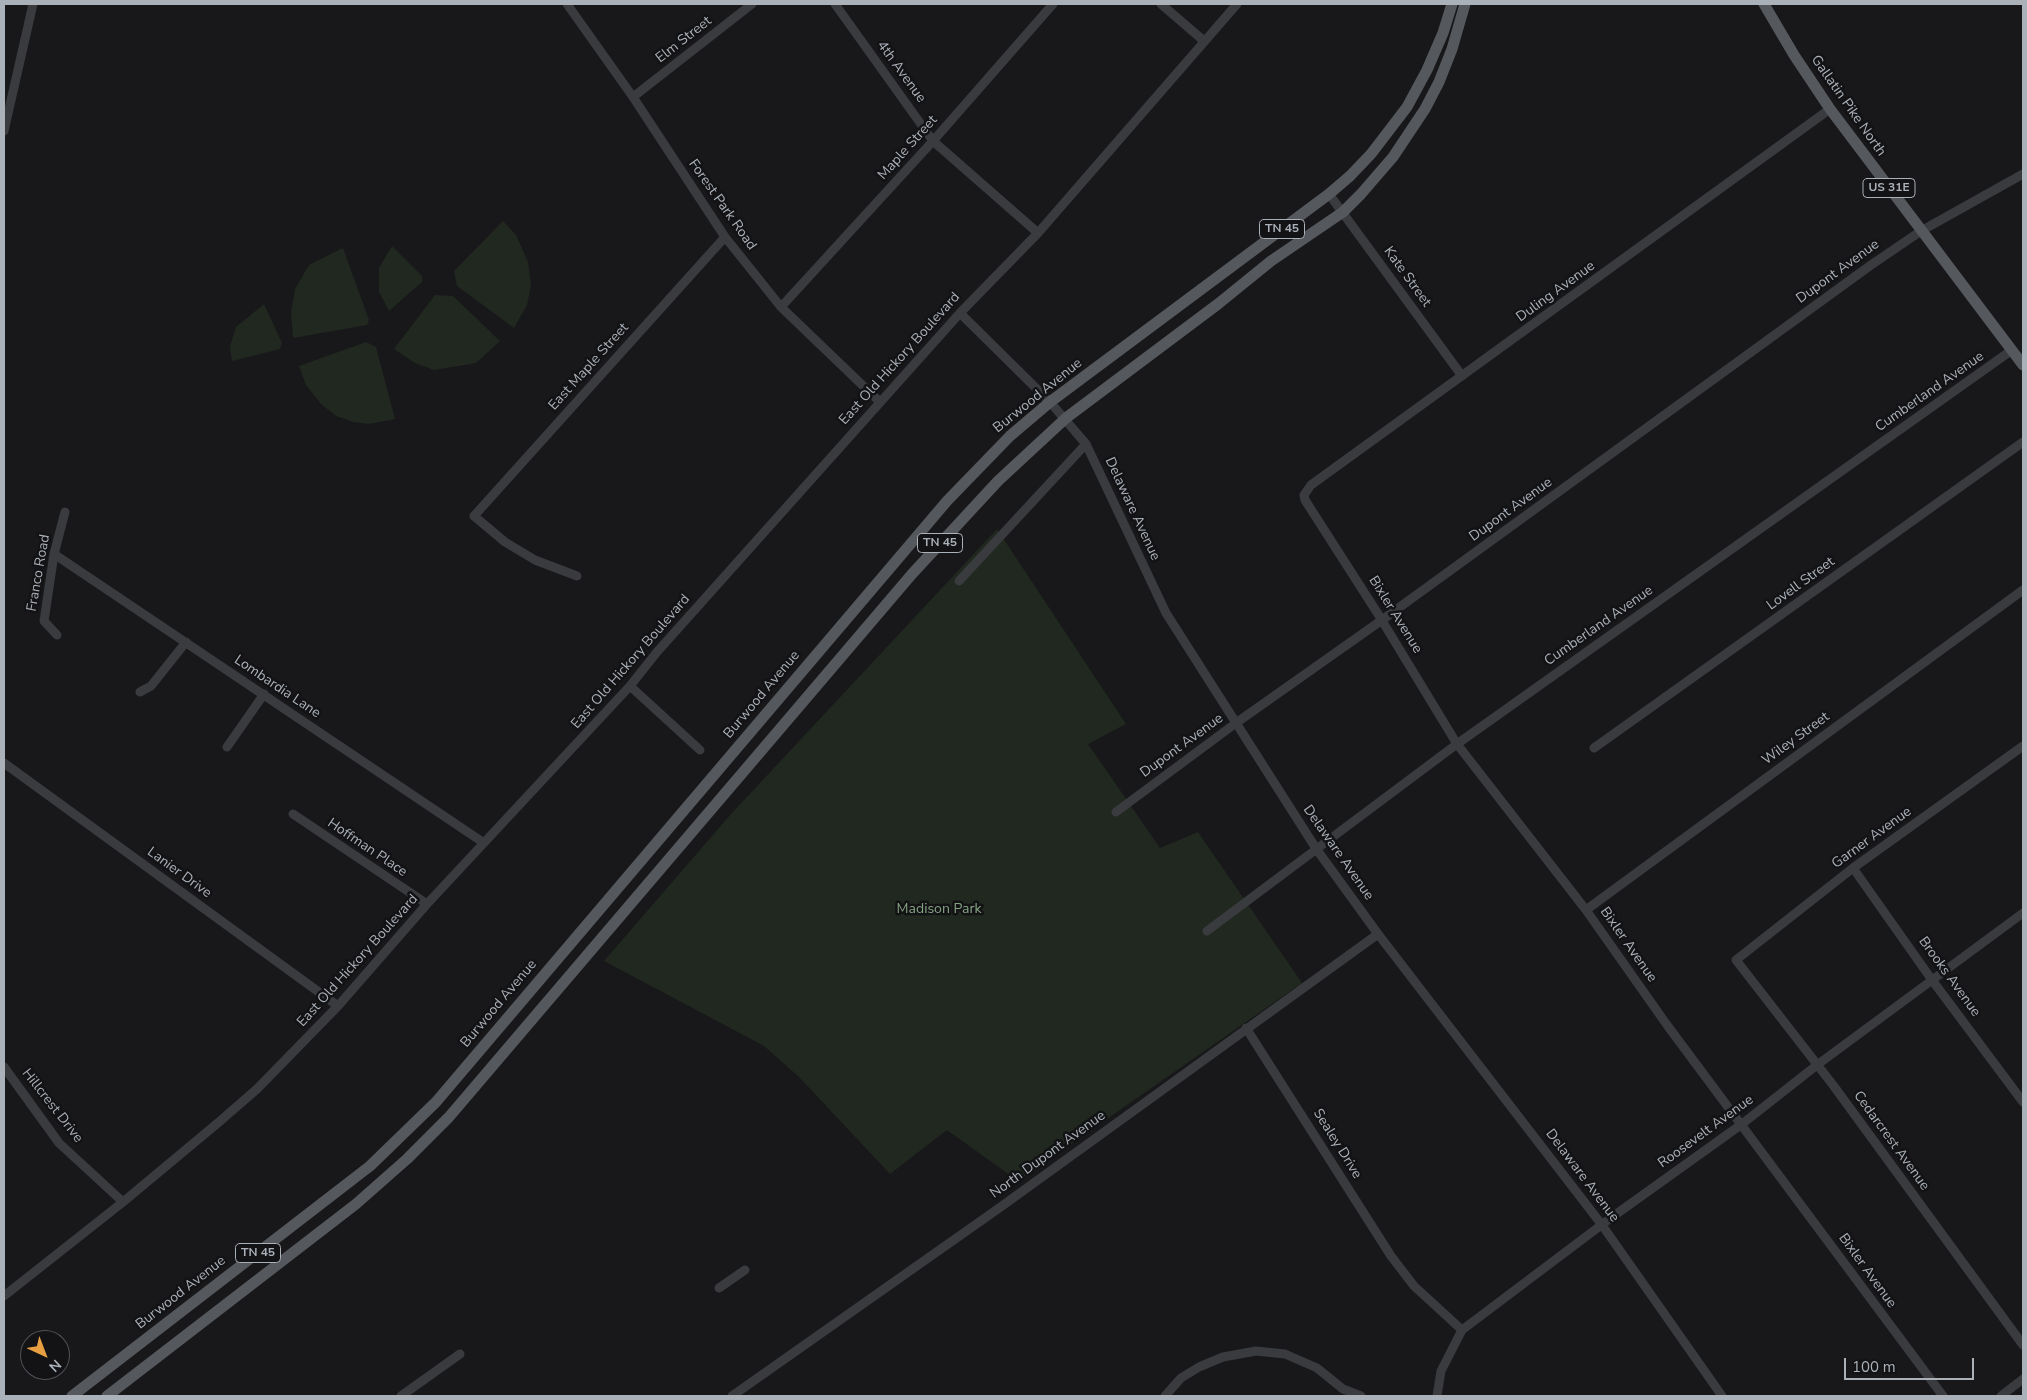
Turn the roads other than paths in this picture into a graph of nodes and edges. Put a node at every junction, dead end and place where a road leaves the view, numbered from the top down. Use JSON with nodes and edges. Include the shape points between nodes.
{"nodes":[{"id":1,"x":33,"y":4,"type":"edge"},
{"id":2,"x":567,"y":4,"type":"edge"},
{"id":3,"x":752,"y":4,"type":"edge"},
{"id":4,"x":835,"y":4,"type":"edge"},
{"id":5,"x":1053,"y":4,"type":"edge"},
{"id":6,"x":1162,"y":4,"type":"edge"},
{"id":7,"x":1237,"y":4,"type":"edge"},
{"id":8,"x":1452,"y":4,"type":"edge"},
{"id":9,"x":1465,"y":4,"type":"edge"},
{"id":10,"x":1764,"y":4,"type":"edge"},
{"id":11,"x":1204,"y":41,"type":"junction"},
{"id":12,"x":633,"y":97,"type":"junction"},
{"id":13,"x":1830,"y":109,"type":"junction"},
{"id":14,"x":4,"y":126,"type":"edge"},
{"id":15,"x":934,"y":141,"type":"junction"},
{"id":16,"x":2023,"y":174,"type":"edge"},
{"id":17,"x":1329,"y":194,"type":"junction"},
{"id":18,"x":1343,"y":212,"type":"junction"},
{"id":19,"x":1921,"y":231,"type":"junction"},
{"id":20,"x":1038,"y":233,"type":"junction"},
{"id":21,"x":725,"y":237,"type":"junction"},
{"id":22,"x":781,"y":307,"type":"junction"},
{"id":23,"x":960,"y":312,"type":"junction"},
{"id":24,"x":2012,"y":350,"type":"junction"},
{"id":25,"x":2023,"y":365,"type":"edge"},
{"id":26,"x":1462,"y":376,"type":"junction"},
{"id":27,"x":880,"y":402,"type":"junction"},
{"id":28,"x":1050,"y":402,"type":"junction"},
{"id":29,"x":1066,"y":418,"type":"junction"},
{"id":30,"x":2023,"y":442,"type":"edge"},
{"id":31,"x":1086,"y":444,"type":"junction"},
{"id":32,"x":1305,"y":500,"type":"joint"},
{"id":33,"x":65,"y":512,"type":"dead end"},
{"id":34,"x":54,"y":554,"type":"junction"},
{"id":35,"x":577,"y":576,"type":"dead end"},
{"id":36,"x":959,"y":581,"type":"dead end"},
{"id":37,"x":2023,"y":590,"type":"edge"},
{"id":38,"x":1382,"y":620,"type":"junction"},
{"id":39,"x":57,"y":635,"type":"dead end"},
{"id":40,"x":186,"y":642,"type":"junction"},
{"id":41,"x":630,"y":686,"type":"junction"},
{"id":42,"x":140,"y":692,"type":"dead end"},
{"id":43,"x":264,"y":694,"type":"junction"},
{"id":44,"x":1236,"y":723,"type":"junction"},
{"id":45,"x":1457,"y":744,"type":"junction"},
{"id":46,"x":2023,"y":746,"type":"edge"},
{"id":47,"x":227,"y":747,"type":"dead end"},
{"id":48,"x":1594,"y":748,"type":"dead end"},
{"id":49,"x":700,"y":750,"type":"dead end"},
{"id":50,"x":4,"y":763,"type":"edge"},
{"id":51,"x":1116,"y":812,"type":"dead end"},
{"id":52,"x":293,"y":814,"type":"dead end"},
{"id":53,"x":484,"y":843,"type":"junction"},
{"id":54,"x":1317,"y":850,"type":"junction"},
{"id":55,"x":1853,"y":868,"type":"junction"},
{"id":56,"x":427,"y":904,"type":"junction"},
{"id":57,"x":1586,"y":910,"type":"junction"},
{"id":58,"x":2023,"y":913,"type":"edge"},
{"id":59,"x":1208,"y":931,"type":"dead end"},
{"id":60,"x":1378,"y":934,"type":"junction"},
{"id":61,"x":1739,"y":957,"type":"joint"},
{"id":62,"x":1932,"y":980,"type":"junction"},
{"id":63,"x":338,"y":1006,"type":"junction"},
{"id":64,"x":1246,"y":1028,"type":"junction"},
{"id":65,"x":1817,"y":1065,"type":"junction"},
{"id":66,"x":4,"y":1067,"type":"edge"},
{"id":67,"x":2023,"y":1102,"type":"edge"},
{"id":68,"x":1742,"y":1124,"type":"junction"},
{"id":69,"x":123,"y":1202,"type":"junction"},
{"id":70,"x":1602,"y":1225,"type":"junction"},
{"id":71,"x":745,"y":1270,"type":"dead end"},
{"id":72,"x":719,"y":1288,"type":"dead end"},
{"id":73,"x":4,"y":1296,"type":"edge"},
{"id":74,"x":1462,"y":1330,"type":"junction"},
{"id":75,"x":2023,"y":1345,"type":"edge"},
{"id":76,"x":460,"y":1354,"type":"dead end"},
{"id":77,"x":2023,"y":1379,"type":"edge"},
{"id":78,"x":1341,"y":1393,"type":"edge"},
{"id":79,"x":405,"y":1395,"type":"edge"},
{"id":80,"x":72,"y":1396,"type":"edge"},
{"id":81,"x":107,"y":1396,"type":"edge"},
{"id":82,"x":732,"y":1396,"type":"edge"},
{"id":83,"x":1165,"y":1396,"type":"edge"},
{"id":84,"x":1361,"y":1396,"type":"edge"},
{"id":85,"x":1437,"y":1396,"type":"edge"},
{"id":86,"x":1722,"y":1396,"type":"edge"},
{"id":87,"x":1943,"y":1396,"type":"edge"},
{"id":88,"x":2001,"y":1396,"type":"edge"}],
"edges":[{"from":1,"to":14,"type":"street"},
{"from":2,"to":12,"type":"street","name":"Forest Park Road"},
{"from":3,"to":12,"type":"street","name":"Elm Street"},
{"from":4,"to":15,"type":"street","name":"4th Avenue"},
{"from":5,"to":15,"type":"street","name":"Maple Street"},
{"from":6,"to":11,"type":"street"},
{"from":7,"to":11,"type":"street","name":"East Old Hickory Boulevard"},
{"from":8,"to":17,"type":"main road","name":"Burwood Avenue","number":"TN 45","via":[[1427,70],[1406,107],[1371,154]]},
{"from":9,"to":18,"type":"main road","number":"TN 45","via":[[1452,49],[1425,109],[1393,157]]},
{"from":10,"to":13,"type":"main road","name":"Gallatin Pike North","number":"US 31E"},
{"from":11,"to":20,"type":"street","name":"East Old Hickory Boulevard"},
{"from":12,"to":21,"type":"street","name":"Forest Park Road"},
{"from":13,"to":19,"type":"main road","name":"Gallatin Pike North","number":"US 31E"},
{"from":13,"to":26,"type":"street","name":"Duling Avenue"},
{"from":15,"to":20,"type":"street","name":"4th Avenue"},
{"from":15,"to":22,"type":"street","name":"Maple Street"},
{"from":16,"to":19,"type":"street","name":"Dupont Avenue"},
{"from":17,"to":18,"type":"street","name":"Kate Street"},
{"from":17,"to":28,"type":"main road","name":"Burwood Avenue","number":"TN 45"},
{"from":18,"to":26,"type":"street","name":"Kate Street"},
{"from":18,"to":29,"type":"main road","number":"TN 45","via":[[1271,261]]},
{"from":19,"to":24,"type":"main road","name":"Gallatin Pike North","number":"US 31E"},
{"from":19,"to":38,"type":"street","name":"Dupont Avenue"},
{"from":20,"to":23,"type":"street","name":"East Old Hickory Boulevard"},
{"from":21,"to":22,"type":"street","name":"Forest Park Road"},
{"from":21,"to":35,"type":"street","name":"East Maple Street","via":[[474,516],[504,542],[535,560]]},
{"from":22,"to":27,"type":"street","name":"Forest Park Road"},
{"from":23,"to":27,"type":"street","name":"East Old Hickory Boulevard"},
{"from":23,"to":28,"type":"street","name":"Delaware Avenue"},
{"from":24,"to":25,"type":"main road","name":"Gallatin Pike North","number":"US 31E"},
{"from":24,"to":45,"type":"street","name":"Cumberland Avenue"},
{"from":26,"to":32,"type":"street","name":"Duling Avenue","via":[[1311,485],[1304,495]]},
{"from":27,"to":41,"type":"street","name":"East Old Hickory Boulevard"},
{"from":28,"to":29,"type":"street","name":"Delaware Avenue"},
{"from":28,"to":80,"type":"main road","name":"Burwood Avenue","number":"TN 45","via":[[1010,436],[947,501],[436,1102],[370,1166]]},
{"from":29,"to":31,"type":"street","name":"Delaware Avenue"},
{"from":29,"to":81,"type":"main road","number":"TN 45","via":[[998,481],[912,574],[448,1117],[407,1159],[356,1204]]},
{"from":30,"to":48,"type":"street","name":"Lovell Street"},
{"from":31,"to":36,"type":"street"},
{"from":31,"to":44,"type":"street","name":"Delaware Avenue","via":[[1166,613]]},
{"from":32,"to":38,"type":"street","name":"Bixler Avenue"},
{"from":33,"to":34,"type":"street","name":"Franco Road"},
{"from":34,"to":39,"type":"street","name":"Franco Road","via":[[44,621]]},
{"from":34,"to":40,"type":"street","name":"Lombardia Lane"},
{"from":37,"to":57,"type":"street","name":"Wiley Street"},
{"from":38,"to":44,"type":"street","name":"Dupont Avenue"},
{"from":38,"to":45,"type":"street","name":"Bixler Avenue"},
{"from":40,"to":42,"type":"street","via":[[151,686]]},
{"from":40,"to":43,"type":"street","name":"Lombardia Lane"},
{"from":41,"to":49,"type":"street"},
{"from":41,"to":53,"type":"street","name":"East Old Hickory Boulevard"},
{"from":43,"to":47,"type":"street"},
{"from":43,"to":53,"type":"street","name":"Lombardia Lane"},
{"from":44,"to":51,"type":"street","name":"Dupont Avenue"},
{"from":44,"to":54,"type":"street","name":"Delaware Avenue"},
{"from":45,"to":54,"type":"street","name":"Cumberland Avenue"},
{"from":45,"to":57,"type":"street","name":"Bixler Avenue"},
{"from":46,"to":55,"type":"street","name":"Garner Avenue"},
{"from":50,"to":63,"type":"street","name":"Lanier Drive"},
{"from":52,"to":56,"type":"street","name":"Hoffman Place"},
{"from":53,"to":56,"type":"street","name":"East Old Hickory Boulevard"},
{"from":54,"to":59,"type":"street","name":"Cumberland Avenue"},
{"from":54,"to":60,"type":"street","name":"Delaware Avenue"},
{"from":55,"to":61,"type":"street","name":"Garner Avenue"},
{"from":55,"to":62,"type":"street","name":"Brooks Avenue"},
{"from":56,"to":63,"type":"street","name":"East Old Hickory Boulevard"},
{"from":57,"to":68,"type":"street","name":"Bixler Avenue"},
{"from":58,"to":62,"type":"street","name":"Roosevelt Avenue"},
{"from":60,"to":64,"type":"street","name":"North Dupont Avenue"},
{"from":60,"to":70,"type":"street","name":"Delaware Avenue"},
{"from":61,"to":65,"type":"street","name":"Cedarcrest Avenue","via":[[1736,960]]},
{"from":62,"to":65,"type":"street","name":"Roosevelt Avenue"},
{"from":62,"to":67,"type":"street","name":"Brooks Avenue"},
{"from":63,"to":69,"type":"street","name":"East Old Hickory Boulevard","via":[[257,1089]]},
{"from":64,"to":74,"type":"street","name":"Sealey Drive","via":[[1405,1275]]},
{"from":64,"to":82,"type":"street","name":"North Dupont Avenue","via":[[1016,1196],[788,1350]]},
{"from":65,"to":68,"type":"street","name":"Roosevelt Avenue"},
{"from":65,"to":75,"type":"street","name":"Cedarcrest Avenue"},
{"from":66,"to":69,"type":"street","name":"Hillcrest Drive","via":[[60,1143]]},
{"from":68,"to":70,"type":"street","name":"Roosevelt Avenue"},
{"from":68,"to":87,"type":"street","name":"Bixler Avenue"},
{"from":69,"to":73,"type":"street","name":"East Old Hickory Boulevard"},
{"from":70,"to":74,"type":"street","name":"Roosevelt Avenue"},
{"from":70,"to":86,"type":"street","name":"Delaware Avenue"},
{"from":71,"to":72,"type":"street"},
{"from":74,"to":85,"type":"street","name":"Roosevelt Avenue","via":[[1441,1371]]},
{"from":76,"to":79,"type":"street"},
{"from":77,"to":88,"type":"street"},
{"from":78,"to":83,"type":"street","via":[[1317,1368],[1285,1354],[1256,1351],[1223,1357],[1199,1367],[1181,1378]]},
{"from":78,"to":84,"type":"street"}]}
